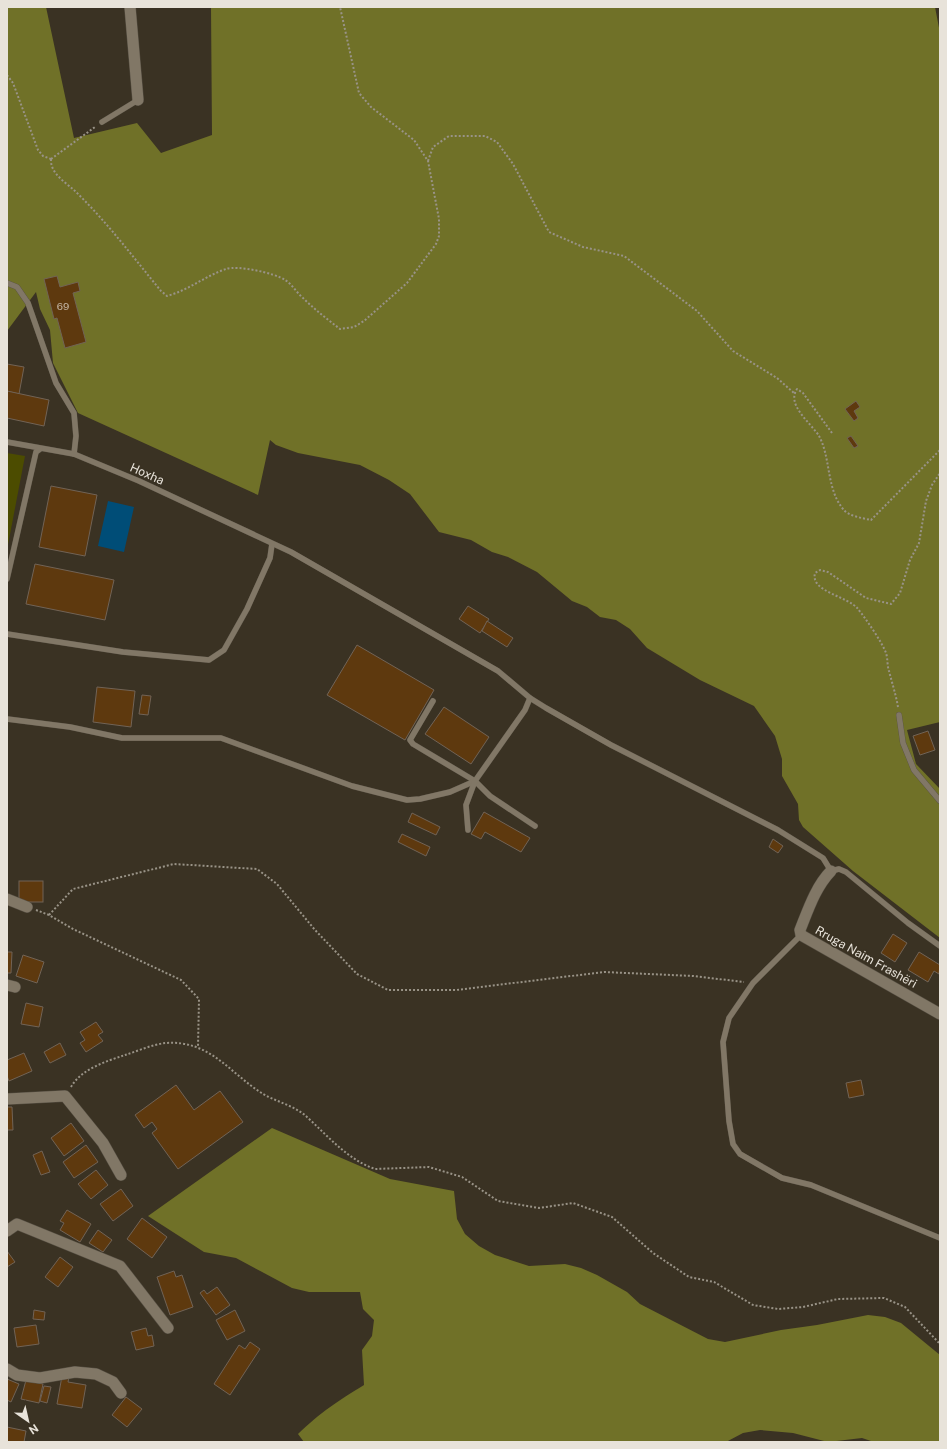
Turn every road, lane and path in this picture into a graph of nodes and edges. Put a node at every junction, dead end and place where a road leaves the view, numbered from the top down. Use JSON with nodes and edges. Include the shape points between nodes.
{"nodes":[{"id":1,"x":130,"y":7,"type":"edge"},
{"id":2,"x":340,"y":7,"type":"edge"},
{"id":3,"x":7,"y":75,"type":"edge"},
{"id":4,"x":138,"y":100,"type":"joint"},
{"id":5,"x":102,"y":122,"type":"joint"},
{"id":6,"x":51,"y":159,"type":"junction"},
{"id":7,"x":428,"y":161,"type":"junction"},
{"id":8,"x":7,"y":283,"type":"edge"},
{"id":9,"x":794,"y":393,"type":"junction"},
{"id":10,"x":832,"y":433,"type":"dead end"},
{"id":11,"x":7,"y":442,"type":"edge"},
{"id":12,"x":37,"y":449,"type":"junction"},
{"id":13,"x":940,"y":450,"type":"edge"},
{"id":14,"x":74,"y":454,"type":"junction"},
{"id":15,"x":940,"y":474,"type":"edge"},
{"id":16,"x":272,"y":544,"type":"junction"},
{"id":17,"x":7,"y":579,"type":"edge"},
{"id":18,"x":7,"y":634,"type":"edge"},
{"id":19,"x":530,"y":698,"type":"junction"},
{"id":20,"x":433,"y":701,"type":"dead end"},
{"id":21,"x":899,"y":715,"type":"joint"},
{"id":22,"x":7,"y":719,"type":"edge"},
{"id":23,"x":475,"y":781,"type":"junction"},
{"id":24,"x":940,"y":801,"type":"edge"},
{"id":25,"x":535,"y":826,"type":"dead end"},
{"id":26,"x":468,"y":830,"type":"dead end"},
{"id":27,"x":831,"y":871,"type":"junction"},
{"id":28,"x":7,"y":899,"type":"edge"},
{"id":29,"x":27,"y":907,"type":"joint"},
{"id":30,"x":49,"y":915,"type":"junction"},
{"id":31,"x":801,"y":935,"type":"junction"},
{"id":32,"x":940,"y":946,"type":"edge"},
{"id":33,"x":753,"y":983,"type":"junction"},
{"id":34,"x":940,"y":1014,"type":"edge"},
{"id":35,"x":198,"y":1046,"type":"junction"},
{"id":36,"x":66,"y":1096,"type":"junction"},
{"id":37,"x":7,"y":1099,"type":"edge"},
{"id":38,"x":121,"y":1175,"type":"dead end"},
{"id":39,"x":7,"y":1231,"type":"edge"},
{"id":40,"x":940,"y":1238,"type":"edge"},
{"id":41,"x":168,"y":1328,"type":"dead end"},
{"id":42,"x":940,"y":1344,"type":"edge"},
{"id":43,"x":7,"y":1369,"type":"edge"},
{"id":44,"x":121,"y":1393,"type":"dead end"}],
"edges":[{"from":1,"to":4,"type":"street"},
{"from":2,"to":7,"type":"path","via":[[359,93],[371,107],[414,140]]},
{"from":3,"to":6,"type":"path","via":[[13,84],[38,150],[43,156]]},
{"from":4,"to":5,"type":"lane"},
{"from":5,"to":6,"type":"path"},
{"from":6,"to":7,"type":"path","via":[[50,165],[56,173],[86,202],[168,296],[228,268],[257,270],[284,279],[340,329],[364,321],[397,294],[436,244],[439,236],[439,219]]},
{"from":7,"to":9,"type":"path","via":[[433,147],[449,136],[485,136],[497,142],[513,164],[549,232],[583,247],[624,256],[697,311],[733,351],[777,378]]},
{"from":8,"to":14,"type":"lane","via":[[17,287],[28,303],[56,383],[74,413]]},
{"from":9,"to":10,"type":"path","via":[[797,389],[803,393]]},
{"from":9,"to":13,"type":"path","via":[[795,406],[808,420],[821,442],[837,499],[844,510],[859,517],[871,520]]},
{"from":11,"to":12,"type":"lane","name":"Hoxha"},
{"from":12,"to":14,"type":"lane","name":"Hoxha"},
{"from":12,"to":17,"type":"lane"},
{"from":14,"to":16,"type":"lane","name":"Hoxha","via":[[139,481]]},
{"from":15,"to":21,"type":"path","via":[[926,501],[919,543],[910,560],[900,593],[892,604],[866,598],[828,572],[820,570],[814,577],[814,581],[822,589],[858,608],[882,643]]},
{"from":16,"to":18,"type":"lane","via":[[270,558],[247,609],[224,650],[209,660],[123,652]]},
{"from":16,"to":19,"type":"lane","name":"Hoxha","via":[[498,671]]},
{"from":19,"to":23,"type":"lane","via":[[525,710]]},
{"from":19,"to":27,"type":"lane","name":"Hoxha","via":[[612,745],[778,830],[823,858]]},
{"from":20,"to":23,"type":"lane","via":[[410,740]]},
{"from":21,"to":24,"type":"lane","via":[[903,743],[914,770]]},
{"from":22,"to":23,"type":"lane","via":[[70,727],[122,738],[221,738],[352,786],[407,800],[450,792]]},
{"from":23,"to":25,"type":"lane","via":[[490,796]]},
{"from":23,"to":26,"type":"lane","via":[[466,805]]},
{"from":27,"to":31,"type":"street","name":"Rruga Naim Frashëri","via":[[816,894],[800,930]]},
{"from":27,"to":32,"type":"lane","via":[[838,869],[846,872]]},
{"from":28,"to":29,"type":"street"},
{"from":29,"to":30,"type":"path"},
{"from":30,"to":33,"type":"path","via":[[73,889],[174,864],[257,869],[277,884],[314,930],[357,974],[388,990],[456,990],[604,972],[693,976]]},
{"from":30,"to":35,"type":"path","via":[[181,980],[199,999]]},
{"from":31,"to":33,"type":"lane"},
{"from":31,"to":34,"type":"street","name":"Rruga Naim Frashëri"},
{"from":33,"to":40,"type":"lane","via":[[729,1018],[723,1042],[729,1121],[733,1144],[740,1154],[782,1178],[811,1185]]},
{"from":35,"to":36,"type":"path","via":[[165,1043],[110,1060],[75,1080]]},
{"from":35,"to":42,"type":"path","via":[[214,1055],[260,1092],[307,1117],[350,1157],[369,1167],[429,1167],[462,1177],[498,1201],[539,1208],[573,1203],[612,1217],[654,1253],[689,1277],[714,1282],[754,1305],[778,1309],[803,1307],[838,1299],[884,1298],[905,1307]]},
{"from":36,"to":37,"type":"street"},
{"from":36,"to":38,"type":"street","via":[[103,1143]]},
{"from":39,"to":41,"type":"street","via":[[17,1224],[120,1266]]},
{"from":43,"to":44,"type":"street","via":[[17,1375],[40,1378],[75,1372],[96,1374],[113,1382]]}]}
